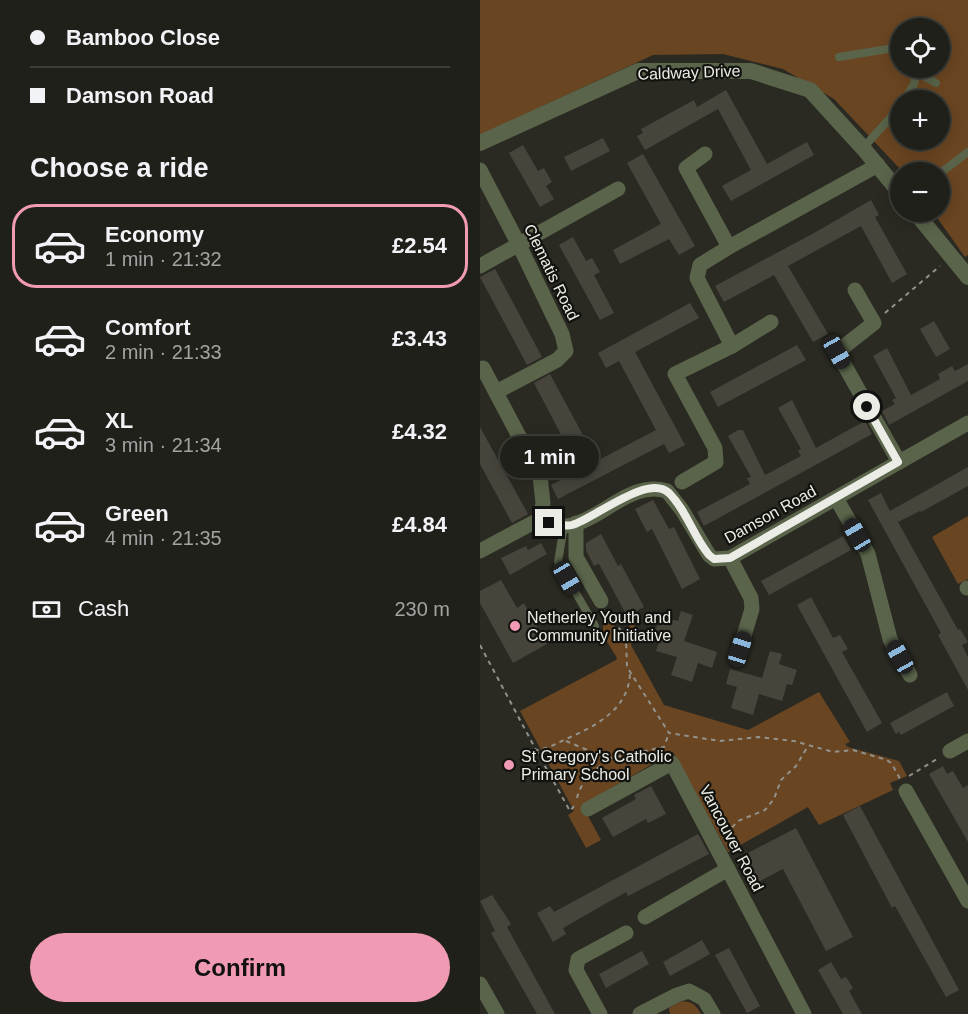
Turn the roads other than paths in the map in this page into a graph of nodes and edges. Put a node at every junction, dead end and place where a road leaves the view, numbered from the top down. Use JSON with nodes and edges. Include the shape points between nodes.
{"nodes":[{"id":1,"x":890,"y":49,"type":"edge"},
{"id":2,"x":839,"y":57,"type":"dead end"},
{"id":3,"x":928,"y":78,"type":"edge"},
{"id":4,"x":936,"y":83,"type":"dead end"},
{"id":5,"x":890,"y":117,"type":"edge"},
{"id":6,"x":480,"y":143,"type":"edge"},
{"id":7,"x":863,"y":148,"type":"junction"},
{"id":8,"x":968,"y":152,"type":"edge"},
{"id":9,"x":705,"y":154,"type":"dead end"},
{"id":10,"x":878,"y":165,"type":"junction"},
{"id":11,"x":950,"y":166,"type":"edge"},
{"id":12,"x":480,"y":170,"type":"edge"},
{"id":13,"x":890,"y":180,"type":"edge"},
{"id":14,"x":618,"y":189,"type":"dead end"},
{"id":15,"x":923,"y":222,"type":"edge"},
{"id":16,"x":519,"y":245,"type":"junction"},
{"id":17,"x":729,"y":247,"type":"junction"},
{"id":18,"x":480,"y":266,"type":"edge"},
{"id":19,"x":968,"y":277,"type":"edge"},
{"id":20,"x":855,"y":290,"type":"dead end"},
{"id":21,"x":771,"y":322,"type":"dead end"},
{"id":22,"x":732,"y":346,"type":"junction"},
{"id":23,"x":483,"y":368,"type":"dead end"},
{"id":24,"x":496,"y":393,"type":"junction"},
{"id":25,"x":968,"y":423,"type":"edge"},
{"id":26,"x":898,"y":462,"type":"junction"},
{"id":27,"x":682,"y":482,"type":"dead end"},
{"id":28,"x":836,"y":498,"type":"junction"},
{"id":29,"x":540,"y":519,"type":"junction"},
{"id":30,"x":570,"y":524,"type":"junction"},
{"id":31,"x":480,"y":550,"type":"edge"},
{"id":32,"x":730,"y":558,"type":"junction"},
{"id":33,"x":603,"y":603,"type":"road end"},
{"id":34,"x":595,"y":626,"type":"dead end"},
{"id":35,"x":740,"y":649,"type":"dead end"},
{"id":36,"x":910,"y":675,"type":"dead end"},
{"id":37,"x":968,"y":741,"type":"edge"},
{"id":38,"x":950,"y":751,"type":"road end"},
{"id":39,"x":906,"y":790,"type":"dead end"},
{"id":40,"x":588,"y":809,"type":"dead end"},
{"id":41,"x":728,"y":869,"type":"junction"},
{"id":42,"x":967,"y":896,"type":"edge"},
{"id":43,"x":645,"y":917,"type":"dead end"},
{"id":44,"x":626,"y":933,"type":"dead end"},
{"id":45,"x":480,"y":984,"type":"edge"},
{"id":46,"x":497,"y":1014,"type":"edge"},
{"id":47,"x":600,"y":1014,"type":"edge"},
{"id":48,"x":640,"y":1014,"type":"edge"},
{"id":49,"x":713,"y":1014,"type":"edge"},
{"id":50,"x":804,"y":1014,"type":"edge"}],
"edges":[{"from":1,"to":2,"type":"lane"},
{"from":3,"to":4,"type":"lane"},
{"from":5,"to":7,"type":"lane"},
{"from":6,"to":7,"type":"street","name":"Caldway Drive","via":[[638,71],[751,70],[810,90]]},
{"from":7,"to":10,"type":"street","name":"Caldway Drive"},
{"from":8,"to":11,"type":"lane"},
{"from":9,"to":17,"type":"street","via":[[686,168]]},
{"from":10,"to":13,"type":"street","name":"Caldway Drive"},
{"from":10,"to":17,"type":"street"},
{"from":12,"to":16,"type":"street","name":"Clematis Road"},
{"from":14,"to":16,"type":"street"},
{"from":15,"to":19,"type":"street"},
{"from":16,"to":18,"type":"street"},
{"from":16,"to":24,"type":"street","name":"Clematis Road","via":[[562,334],[566,351],[557,360]]},
{"from":17,"to":22,"type":"street","via":[[700,265],[697,278]]},
{"from":20,"to":26,"type":"street","via":[[874,323],[837,352]]},
{"from":21,"to":22,"type":"street"},
{"from":22,"to":27,"type":"street","via":[[675,374],[716,455],[716,462]]},
{"from":23,"to":24,"type":"street"},
{"from":24,"to":29,"type":"street","via":[[540,476]]},
{"from":25,"to":26,"type":"street","name":"Damson Road"},
{"from":26,"to":28,"type":"street","name":"Damson Road"},
{"from":28,"to":32,"type":"street","name":"Damson Road"},
{"from":28,"to":36,"type":"street","via":[[868,554],[890,639]]},
{"from":29,"to":30,"type":"street"},
{"from":29,"to":31,"type":"street"},
{"from":30,"to":32,"type":"street","name":"Damson Road","via":[[649,488],[659,489],[667,491],[682,510],[709,555],[714,559]]},
{"from":30,"to":33,"type":"street","via":[[576,557]]},
{"from":30,"to":34,"type":"lane","via":[[558,562]]},
{"from":32,"to":35,"type":"street","via":[[751,598],[752,609]]},
{"from":37,"to":38,"type":"street"},
{"from":39,"to":42,"type":"street"},
{"from":40,"to":41,"type":"street","name":"Vancouver Road","via":[[672,763]]},
{"from":41,"to":43,"type":"street"},
{"from":41,"to":50,"type":"street","name":"Vancouver Road"},
{"from":44,"to":47,"type":"street","via":[[578,959],[576,970]]},
{"from":45,"to":46,"type":"street"},
{"from":48,"to":49,"type":"street","via":[[689,992],[704,999]]}]}
